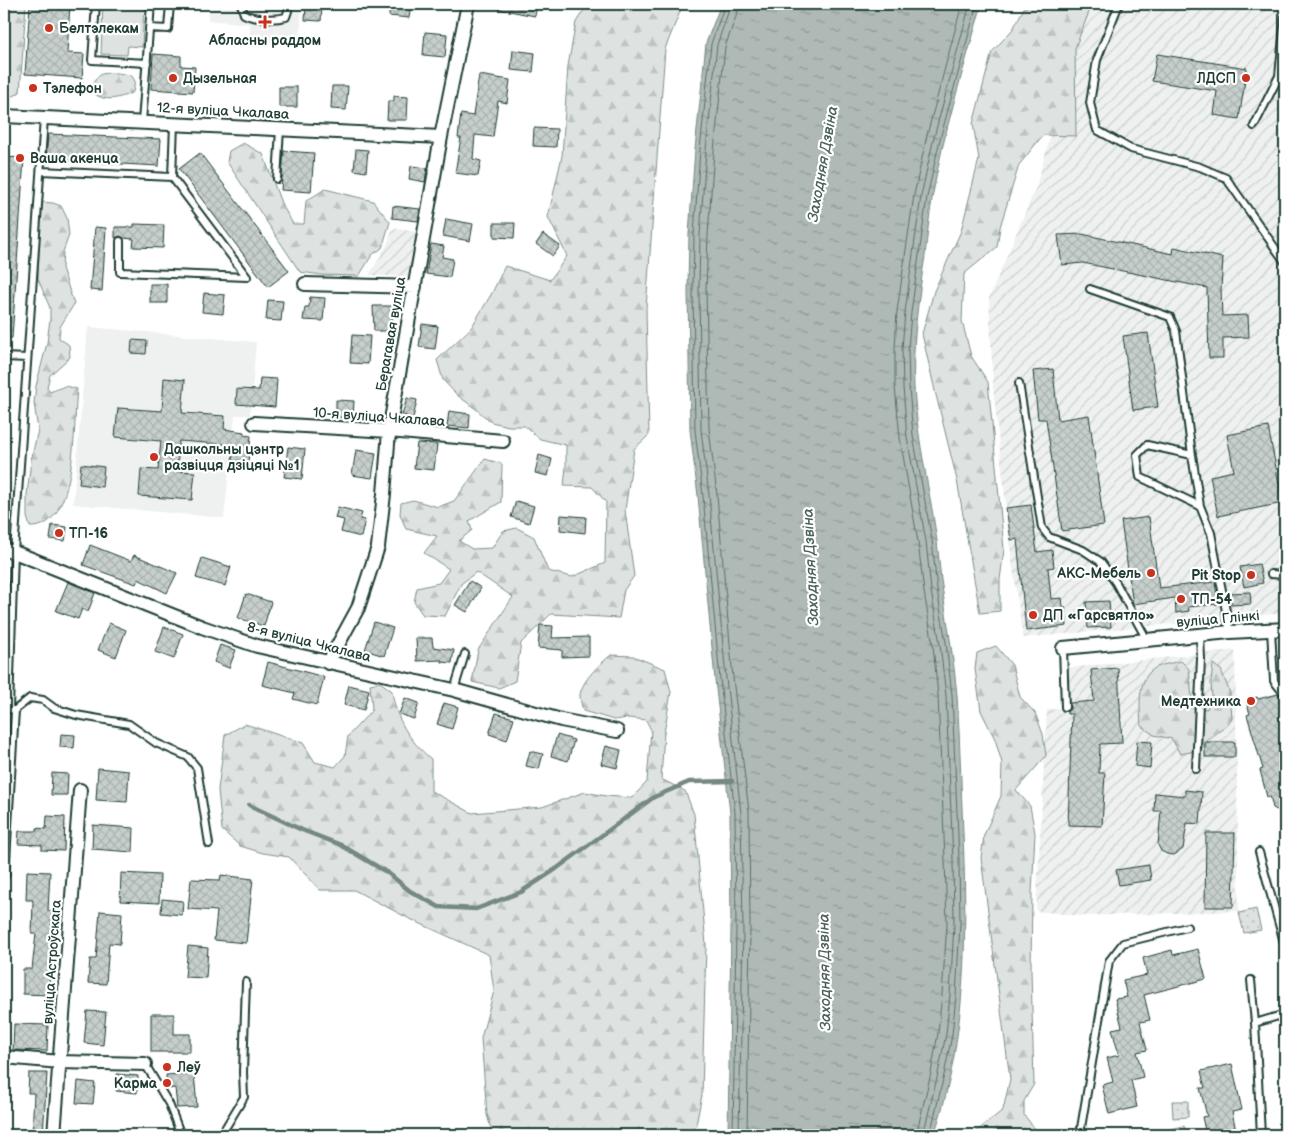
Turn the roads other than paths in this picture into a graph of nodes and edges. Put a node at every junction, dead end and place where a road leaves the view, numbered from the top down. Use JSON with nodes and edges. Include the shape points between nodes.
{"nodes":[{"id":1,"x":96,"y":4,"type":"edge"},
{"id":2,"x":151,"y":4,"type":"edge"},
{"id":3,"x":170,"y":4,"type":"edge"},
{"id":4,"x":241,"y":4,"type":"edge"},
{"id":5,"x":288,"y":4,"type":"edge"},
{"id":6,"x":468,"y":4,"type":"edge"},
{"id":7,"x":1118,"y":4,"type":"edge"},
{"id":8,"x":1285,"y":17,"type":"edge"},
{"id":9,"x":150,"y":28,"type":"junction"},
{"id":10,"x":147,"y":63,"type":"junction"},
{"id":11,"x":1282,"y":77,"type":"edge"},
{"id":12,"x":4,"y":116,"type":"edge"},
{"id":13,"x":44,"y":118,"type":"junction"},
{"id":14,"x":142,"y":122,"type":"junction"},
{"id":15,"x":174,"y":124,"type":"junction"},
{"id":16,"x":1254,"y":126,"type":"dead end"},
{"id":17,"x":280,"y":129,"type":"junction"},
{"id":18,"x":440,"y":136,"type":"junction"},
{"id":19,"x":41,"y":171,"type":"junction"},
{"id":20,"x":172,"y":177,"type":"junction"},
{"id":21,"x":277,"y":179,"type":"dead end"},
{"id":22,"x":120,"y":241,"type":"dead end"},
{"id":23,"x":1285,"y":262,"type":"edge"},
{"id":24,"x":305,"y":284,"type":"dead end"},
{"id":25,"x":415,"y":287,"type":"junction"},
{"id":26,"x":1090,"y":290,"type":"dead end"},
{"id":27,"x":4,"y":356,"type":"edge"},
{"id":28,"x":28,"y":358,"type":"junction"},
{"id":29,"x":1019,"y":383,"type":"dead end"},
{"id":30,"x":254,"y":423,"type":"dead end"},
{"id":31,"x":389,"y":431,"type":"junction"},
{"id":32,"x":503,"y":441,"type":"dead end"},
{"id":33,"x":1192,"y":455,"type":"junction"},
{"id":34,"x":1200,"y":506,"type":"junction"},
{"id":35,"x":9,"y":551,"type":"edge"},
{"id":36,"x":1271,"y":574,"type":"dead end"},
{"id":37,"x":1285,"y":574,"type":"edge"},
{"id":38,"x":1285,"y":629,"type":"edge"},
{"id":39,"x":1271,"y":630,"type":"junction"},
{"id":40,"x":1230,"y":632,"type":"junction"},
{"id":41,"x":1200,"y":635,"type":"junction"},
{"id":42,"x":1147,"y":640,"type":"junction"},
{"id":43,"x":1063,"y":648,"type":"joint"},
{"id":44,"x":465,"y":654,"type":"dead end"},
{"id":45,"x":328,"y":663,"type":"junction"},
{"id":46,"x":454,"y":690,"type":"junction"},
{"id":47,"x":1285,"y":695,"type":"edge"},
{"id":48,"x":1065,"y":707,"type":"dead end"},
{"id":49,"x":9,"y":709,"type":"edge"},
{"id":50,"x":617,"y":732,"type":"dead end"},
{"id":51,"x":1196,"y":769,"type":"dead end"},
{"id":52,"x":80,"y":790,"type":"dead end"},
{"id":53,"x":209,"y":844,"type":"dead end"},
{"id":54,"x":1259,"y":852,"type":"dead end"},
{"id":55,"x":4,"y":878,"type":"edge"},
{"id":56,"x":1187,"y":927,"type":"dead end"},
{"id":57,"x":1285,"y":946,"type":"edge"},
{"id":58,"x":1252,"y":980,"type":"dead end"},
{"id":59,"x":246,"y":982,"type":"dead end"},
{"id":60,"x":1285,"y":1014,"type":"edge"},
{"id":61,"x":1255,"y":1023,"type":"junction"},
{"id":62,"x":4,"y":1057,"type":"edge"},
{"id":63,"x":60,"y":1062,"type":"junction"},
{"id":64,"x":145,"y":1064,"type":"joint"},
{"id":65,"x":54,"y":1135,"type":"edge"},
{"id":66,"x":182,"y":1135,"type":"edge"},
{"id":67,"x":221,"y":1135,"type":"edge"},
{"id":68,"x":1081,"y":1135,"type":"edge"},
{"id":69,"x":1261,"y":1135,"type":"edge"}],
"edges":[{"from":1,"to":10,"type":"lane","via":[[92,60]]},
{"from":2,"to":9,"type":"lane"},
{"from":3,"to":9,"type":"lane","via":[[168,29]]},
{"from":4,"to":5,"type":"lane","via":[[248,16],[278,19],[286,16]]},
{"from":6,"to":18,"type":"street","name":"Берагавая вуліца"},
{"from":7,"to":23,"type":"lane","via":[[1094,77],[1090,103],[1097,130],[1131,149],[1200,167],[1226,178]]},
{"from":8,"to":11,"type":"lane"},
{"from":9,"to":10,"type":"lane"},
{"from":10,"to":14,"type":"lane"},
{"from":11,"to":16,"type":"lane"},
{"from":12,"to":13,"type":"street","name":"12-я вуліца Чкалава"},
{"from":13,"to":14,"type":"street","name":"12-я вуліца Чкалава"},
{"from":13,"to":19,"type":"lane"},
{"from":14,"to":15,"type":"street","name":"12-я вуліца Чкалава"},
{"from":15,"to":17,"type":"street","name":"12-я вуліца Чкалава"},
{"from":15,"to":20,"type":"lane"},
{"from":17,"to":18,"type":"street","name":"12-я вуліца Чкалава"},
{"from":17,"to":21,"type":"lane"},
{"from":18,"to":25,"type":"street","name":"Берагавая вуліца"},
{"from":19,"to":20,"type":"lane"},
{"from":19,"to":28,"type":"lane"},
{"from":20,"to":22,"type":"lane","via":[[247,277],[120,272]]},
{"from":24,"to":25,"type":"street"},
{"from":25,"to":31,"type":"street","name":"Берагавая вуліца"},
{"from":26,"to":33,"type":"lane","via":[[1170,317],[1176,331]]},
{"from":27,"to":28,"type":"lane"},
{"from":28,"to":35,"type":"lane"},
{"from":29,"to":42,"type":"lane","via":[[1042,528],[1049,537],[1083,550],[1100,562],[1116,583]]},
{"from":30,"to":31,"type":"street","name":"10-я вуліца Чкалава"},
{"from":31,"to":32,"type":"street","name":"10-я вуліца Чкалава"},
{"from":31,"to":45,"type":"street","name":"Берагавая вуліца","via":[[378,547],[358,608]]},
{"from":33,"to":34,"type":"lane"},
{"from":33,"to":34,"type":"lane","via":[[1147,446],[1137,455],[1140,478]]},
{"from":34,"to":40,"type":"lane","via":[[1211,533]]},
{"from":35,"to":45,"type":"street","name":"8-я вуліца Чкалава","via":[[202,627],[257,646]]},
{"from":35,"to":49,"type":"lane"},
{"from":36,"to":37,"type":"lane"},
{"from":38,"to":39,"type":"street","name":"вуліца Глінкі"},
{"from":39,"to":40,"type":"street","name":"вуліца Глінкі"},
{"from":39,"to":47,"type":"lane","via":[[1274,681]]},
{"from":40,"to":41,"type":"street","name":"вуліца Глінкі"},
{"from":41,"to":42,"type":"street","name":"вуліца Глінкі"},
{"from":41,"to":51,"type":"lane"},
{"from":42,"to":43,"type":"street","name":"вуліца Глінкі"},
{"from":43,"to":48,"type":"lane"},
{"from":44,"to":46,"type":"lane"},
{"from":45,"to":46,"type":"street","name":"8-я вуліца Чкалава"},
{"from":46,"to":50,"type":"street","name":"8-я вуліца Чкалава"},
{"from":49,"to":53,"type":"lane","via":[[30,698],[43,700],[76,716],[129,724],[156,743],[188,757],[197,768]]},
{"from":49,"to":55,"type":"lane"},
{"from":52,"to":63,"type":"street","name":"вуліца Астроўскага"},
{"from":54,"to":57,"type":"lane"},
{"from":56,"to":68,"type":"lane","via":[[1123,943],[1108,961]]},
{"from":58,"to":61,"type":"lane"},
{"from":59,"to":67,"type":"lane","via":[[244,1097]]},
{"from":60,"to":61,"type":"lane"},
{"from":61,"to":69,"type":"lane"},
{"from":62,"to":63,"type":"street"},
{"from":63,"to":64,"type":"street"},
{"from":63,"to":65,"type":"street","name":"вуліца Астроўскага"},
{"from":64,"to":66,"type":"lane","via":[[169,1104]]}]}
